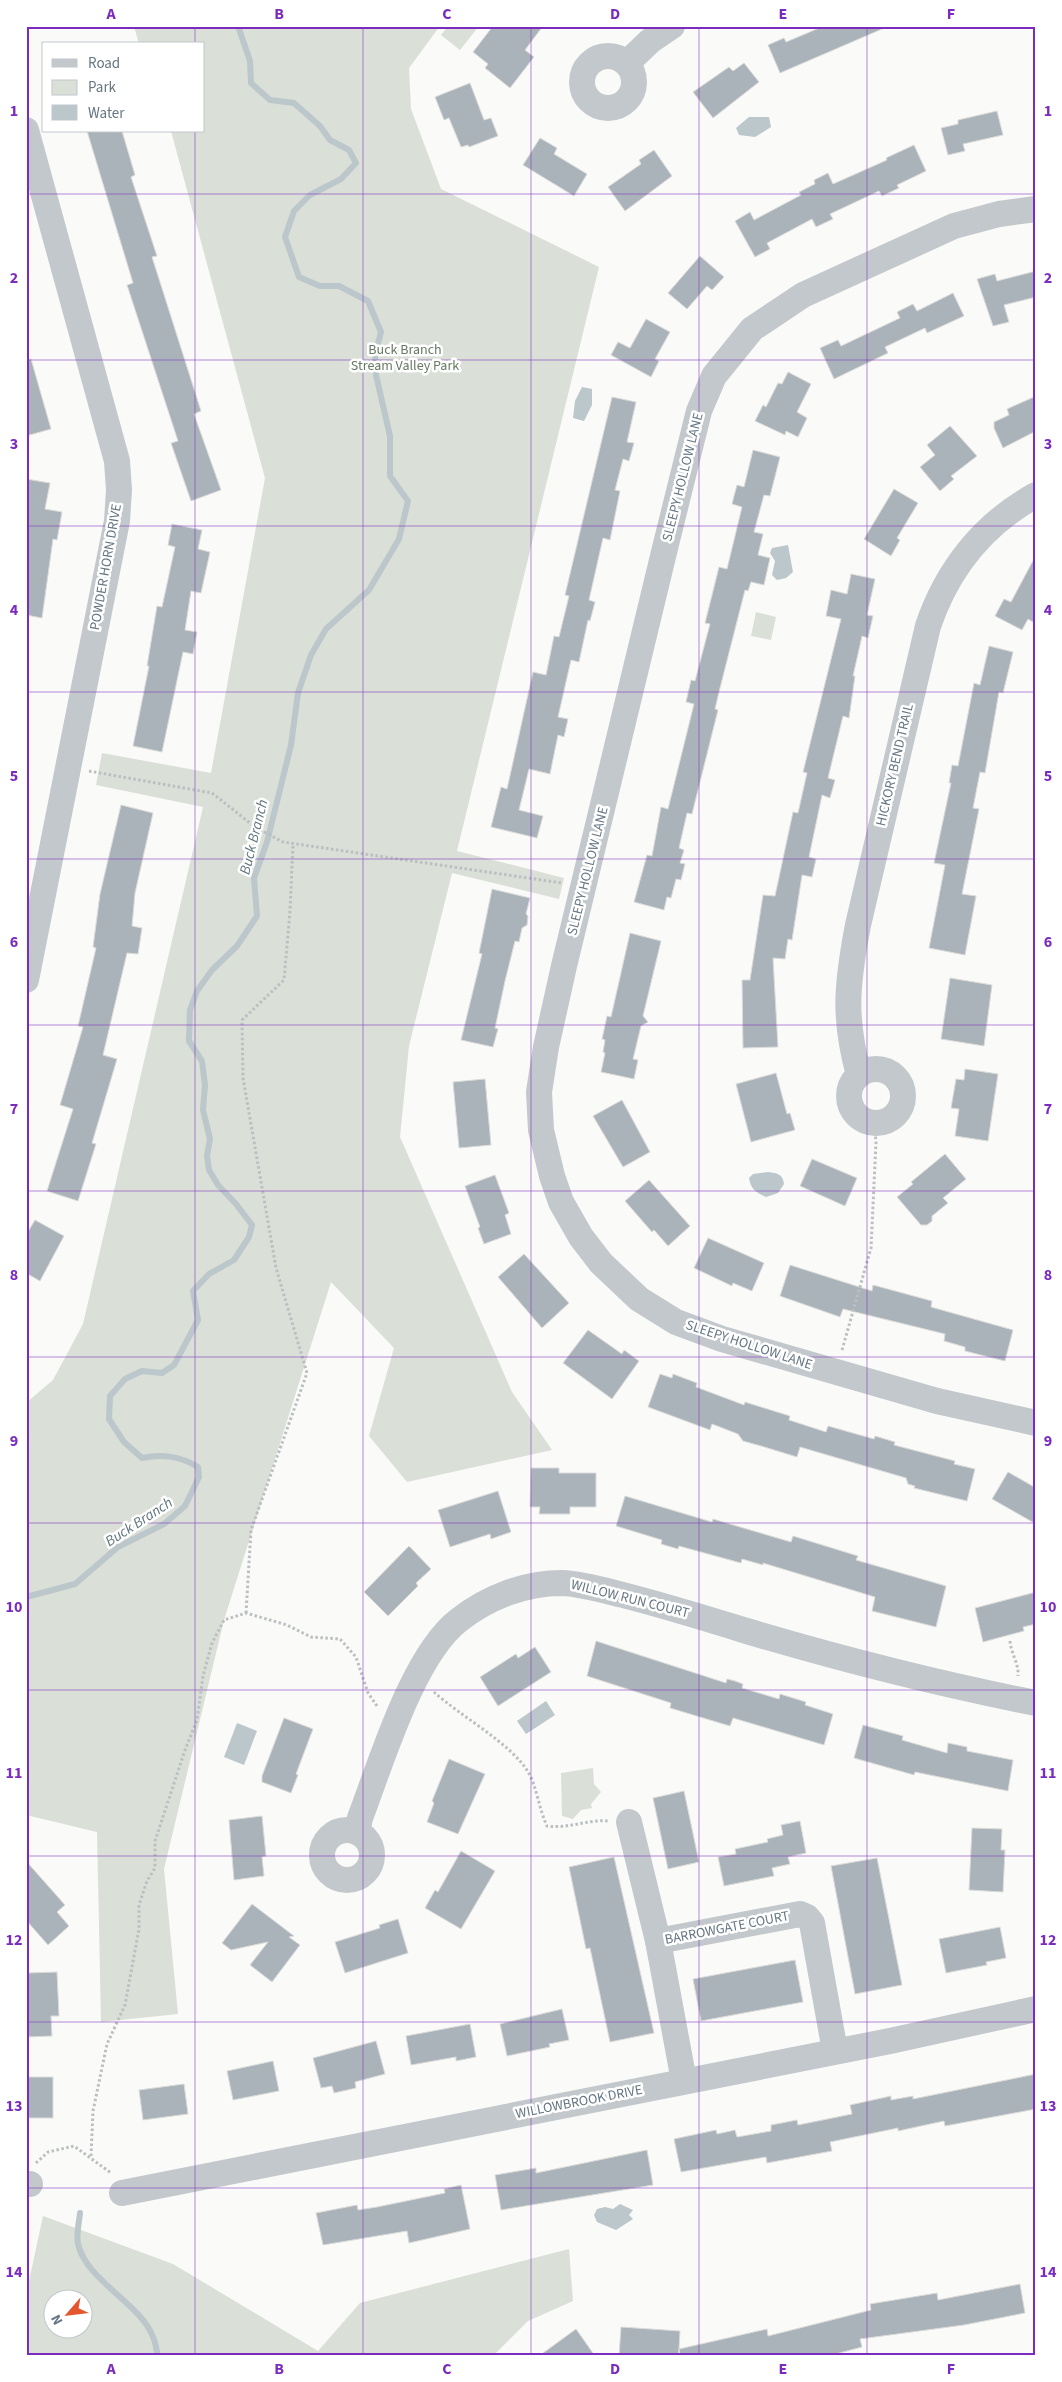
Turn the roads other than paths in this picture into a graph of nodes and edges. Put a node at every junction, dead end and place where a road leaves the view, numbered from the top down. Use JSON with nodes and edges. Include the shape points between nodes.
{"nodes":[{"id":1,"x":672,"y":26,"type":"edge"},
{"id":2,"x":627,"y":63,"type":"dead end"},
{"id":3,"x":26,"y":130,"type":"edge"},
{"id":4,"x":1036,"y":209,"type":"edge"},
{"id":5,"x":1036,"y":495,"type":"edge"},
{"id":6,"x":29,"y":950,"type":"edge"},
{"id":7,"x":26,"y":980,"type":"edge"},
{"id":8,"x":859,"y":1075,"type":"junction"},
{"id":9,"x":1036,"y":1423,"type":"edge"},
{"id":10,"x":1036,"y":1703,"type":"edge"},
{"id":11,"x":629,"y":1822,"type":"road end"},
{"id":12,"x":357,"y":1832,"type":"dead end"},
{"id":13,"x":658,"y":1941,"type":"junction"},
{"id":14,"x":1036,"y":2009,"type":"edge"},
{"id":15,"x":835,"y":2051,"type":"junction"},
{"id":16,"x":684,"y":2081,"type":"junction"},
{"id":17,"x":122,"y":2193,"type":"dead end"}],
"edges":[{"from":1,"to":2,"type":"street"},
{"from":3,"to":6,"type":"street","name":"POWDER HORN DRIVE","via":[[117,461],[119,490],[117,521],[69,767]]},
{"from":4,"to":9,"type":"street","name":"SLEEPY HOLLOW LANE","via":[[999,214],[954,226],[803,295],[752,329],[714,376],[699,411],[582,888],[539,1092],[541,1130],[561,1202],[600,1263],[639,1299],[676,1322],[722,1339],[937,1401]]},
{"from":5,"to":8,"type":"street","name":"HICKORY BEND TRAIL","via":[[1004,516],[967,552],[947,581],[928,626],[851,960],[847,1021]]},
{"from":6,"to":7,"type":"street","name":"POWDER HORN DRIVE"},
{"from":8,"to":8,"type":"street","via":[[849,1093],[850,1104],[856,1113],[874,1123],[894,1116],[902,1104],[902,1088],[897,1078],[878,1069]]},
{"from":10,"to":12,"type":"street","name":"WILLOW RUN COURT","via":[[912,1677],[580,1584],[560,1583],[517,1589],[475,1609],[446,1632],[420,1668]]},
{"from":11,"to":13,"type":"street","name":"BARROWGATE COURT"},
{"from":13,"to":15,"type":"street","name":"BARROWGATE COURT","via":[[800,1914],[808,1916],[812,1923]]},
{"from":13,"to":16,"type":"street","name":"BARROWGATE COURT"},
{"from":14,"to":15,"type":"street","name":"WILLOWBROOK DRIVE"},
{"from":15,"to":16,"type":"street","name":"WILLOWBROOK DRIVE"},
{"from":16,"to":17,"type":"street","name":"WILLOWBROOK DRIVE"}]}
